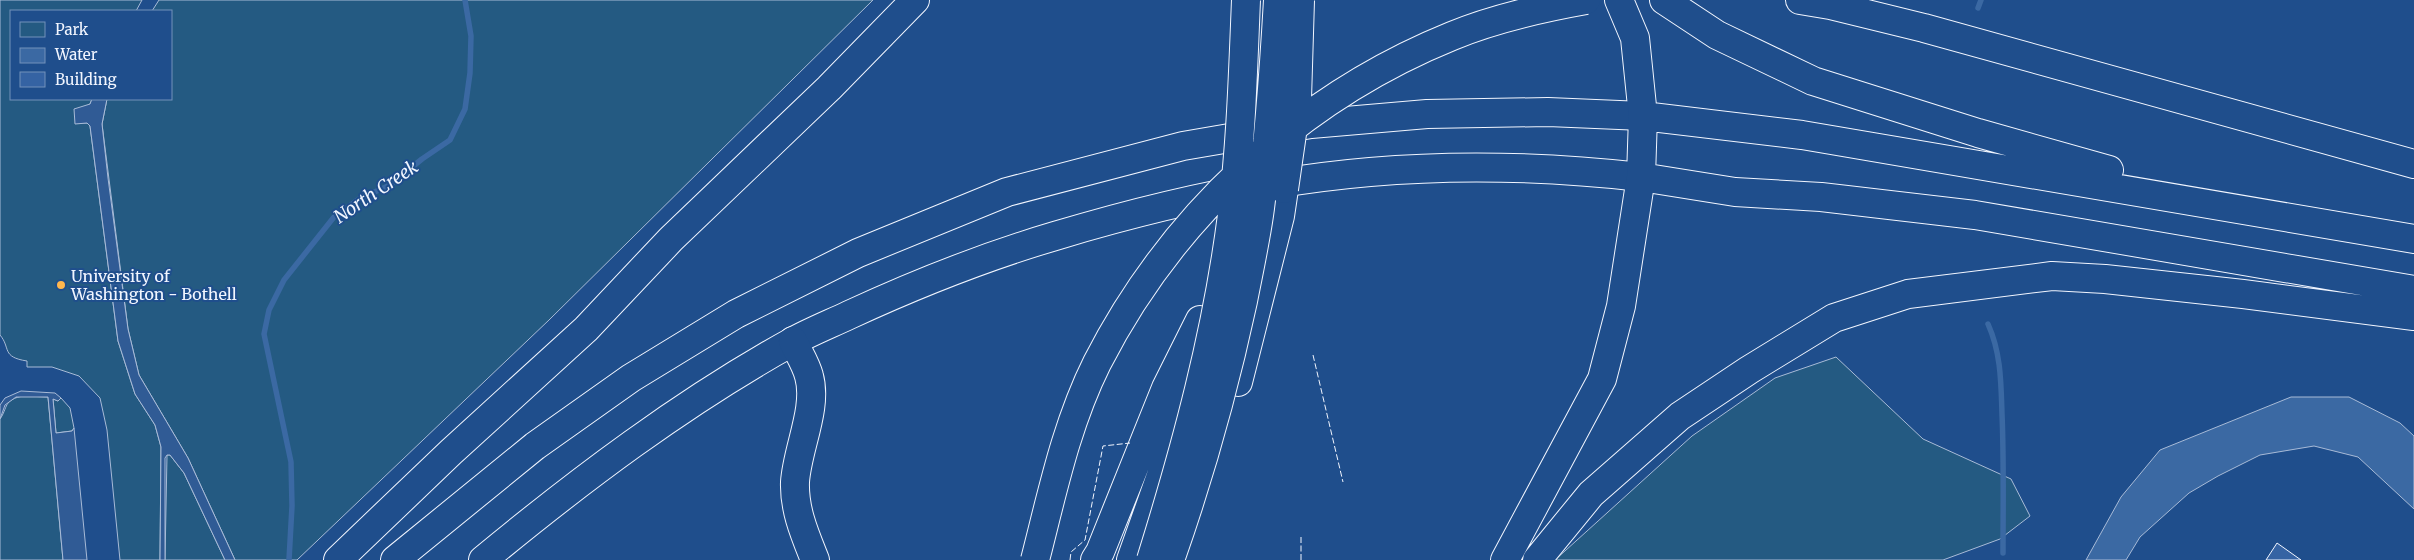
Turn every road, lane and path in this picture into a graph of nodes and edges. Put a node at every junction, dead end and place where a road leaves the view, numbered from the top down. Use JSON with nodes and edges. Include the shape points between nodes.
{"nodes":[{"id":1,"x":915,"y":0,"type":"edge"},
{"id":2,"x":1232,"y":0,"type":"edge"},
{"id":3,"x":1246,"y":0,"type":"edge"},
{"id":4,"x":1278,"y":0,"type":"edge"},
{"id":5,"x":1300,"y":0,"type":"edge"},
{"id":6,"x":1586,"y":0,"type":"edge"},
{"id":7,"x":1619,"y":0,"type":"edge"},
{"id":8,"x":1664,"y":0,"type":"edge"},
{"id":9,"x":1800,"y":0,"type":"edge"},
{"id":10,"x":1643,"y":116,"type":"junction"},
{"id":11,"x":2414,"y":164,"type":"edge"},
{"id":12,"x":1641,"y":177,"type":"junction"},
{"id":13,"x":2322,"y":223,"type":"junction"},
{"id":14,"x":2414,"y":239,"type":"edge"},
{"id":15,"x":2414,"y":290,"type":"edge"},
{"id":16,"x":2414,"y":316,"type":"edge"},
{"id":17,"x":1200,"y":320,"type":"junction"},
{"id":18,"x":793,"y":341,"type":"junction"},
{"id":19,"x":1508,"y":555,"type":"edge"},
{"id":20,"x":338,"y":560,"type":"edge"},
{"id":21,"x":394,"y":560,"type":"edge"},
{"id":22,"x":483,"y":560,"type":"edge"},
{"id":23,"x":815,"y":560,"type":"edge"},
{"id":24,"x":1035,"y":560,"type":"edge"},
{"id":25,"x":1095,"y":560,"type":"edge"},
{"id":26,"x":1131,"y":560,"type":"edge"},
{"id":27,"x":1151,"y":560,"type":"edge"},
{"id":28,"x":1170,"y":560,"type":"edge"},
{"id":29,"x":1184,"y":560,"type":"edge"},
{"id":30,"x":1537,"y":560,"type":"edge"}],
"edges":[{"from":1,"to":20,"type":"highway","via":[[672,239],[586,329]]},
{"from":2,"to":17,"type":"highway","via":[[1225,128],[1213,250]]},
{"from":3,"to":27,"type":"highway","bridge":true,"via":[[1241,124],[1232,216],[1212,338],[1200,392]]},
{"from":4,"to":28,"type":"highway","bridge":true,"via":[[1260,210],[1246,287],[1230,362],[1203,460]]},
{"from":5,"to":29,"type":"highway","bridge":true,"via":[[1297,98],[1280,216],[1225,431]]},
{"from":6,"to":24,"type":"highway","bridge":true,"via":[[1530,11],[1453,35],[1384,67],[1302,119],[1250,161],[1187,227],[1135,297],[1097,364],[1066,442]]},
{"from":7,"to":10,"type":"highway","via":[[1635,38]]},
{"from":8,"to":13,"type":"highway","via":[[1717,35],[1813,81],[2127,175]]},
{"from":9,"to":11,"type":"highway","via":[[1830,4],[1924,28]]},
{"from":10,"to":12,"type":"highway"},
{"from":10,"to":13,"type":"highway","via":[[1811,136]]},
{"from":10,"to":21,"type":"highway","via":[[1548,112],[1427,114],[1311,124],[1182,146],[1007,192],[858,253],[736,314],[631,378],[535,446]]},
{"from":12,"to":15,"type":"highway","via":[[1736,192],[1821,197],[1975,215]]},
{"from":12,"to":18,"type":"highway","via":[[1473,167],[1370,172],[1258,186],[1132,213],[1004,251],[913,285]]},
{"from":12,"to":19,"type":"highway","via":[[1621,306],[1602,379]]},
{"from":13,"to":14,"type":"highway"},
{"from":16,"to":30,"type":"highway","via":[[2243,294],[2052,276],[1908,294],[1834,318],[1680,416],[1591,494]]},
{"from":17,"to":25,"type":"highway","via":[[1166,388],[1132,477]]},
{"from":17,"to":26,"type":"highway","via":[[1163,470]]},
{"from":18,"to":22,"type":"highway","via":[[709,392],[621,452]]},
{"from":18,"to":23,"type":"highway","via":[[809,376],[812,398],[798,453],[795,484],[800,522]]}]}
